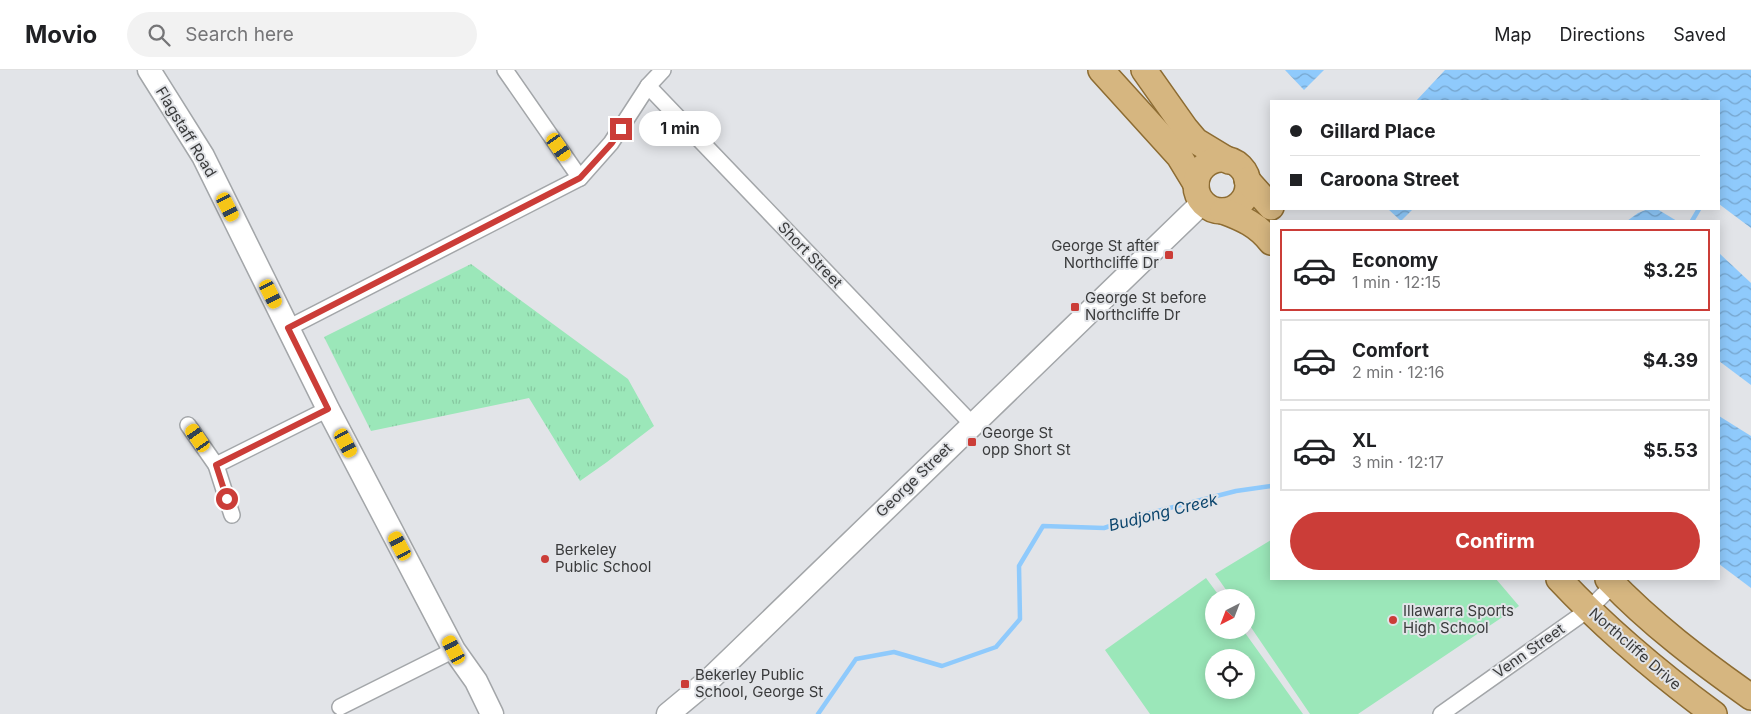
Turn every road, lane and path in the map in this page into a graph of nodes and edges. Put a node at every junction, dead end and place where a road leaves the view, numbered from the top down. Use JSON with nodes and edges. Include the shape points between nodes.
{"nodes":[{"id":1,"x":149,"y":70,"type":"edge"},
{"id":2,"x":505,"y":70,"type":"edge"},
{"id":3,"x":663,"y":70,"type":"edge"},
{"id":4,"x":1101,"y":70,"type":"edge"},
{"id":5,"x":1144,"y":70,"type":"edge"},
{"id":6,"x":648,"y":86,"type":"junction"},
{"id":7,"x":1229,"y":161,"type":"junction"},
{"id":8,"x":580,"y":178,"type":"junction"},
{"id":9,"x":1247,"y":180,"type":"junction"},
{"id":10,"x":1207,"y":199,"type":"junction"},
{"id":11,"x":1270,"y":206,"type":"edge"},
{"id":12,"x":1274,"y":210,"type":"edge"},
{"id":13,"x":1283,"y":220,"type":"edge"},
{"id":14,"x":1270,"y":241,"type":"edge"},
{"id":15,"x":288,"y":328,"type":"junction"},
{"id":16,"x":328,"y":409,"type":"junction"},
{"id":17,"x":972,"y":424,"type":"junction"},
{"id":18,"x":188,"y":425,"type":"dead end"},
{"id":19,"x":216,"y":465,"type":"junction"},
{"id":20,"x":232,"y":515,"type":"dead end"},
{"id":21,"x":1560,"y":580,"type":"edge"},
{"id":22,"x":1611,"y":582,"type":"edge"},
{"id":23,"x":1588,"y":610,"type":"junction"},
{"id":24,"x":454,"y":650,"type":"junction"},
{"id":25,"x":1751,"y":697,"type":"edge"},
{"id":26,"x":340,"y":707,"type":"dead end"},
{"id":27,"x":478,"y":714,"type":"edge"},
{"id":28,"x":492,"y":714,"type":"edge"},
{"id":29,"x":668,"y":714,"type":"edge"},
{"id":30,"x":1441,"y":714,"type":"edge"},
{"id":31,"x":1714,"y":714,"type":"edge"}],
"edges":[{"from":1,"to":15,"type":"main road","name":"Flagstaff Road","via":[[203,156]]},
{"from":2,"to":8,"type":"street"},
{"from":3,"to":6,"type":"street"},
{"from":4,"to":10,"type":"main road","via":[[1179,156]]},
{"from":5,"to":7,"type":"main road","via":[[1196,141]]},
{"from":6,"to":8,"type":"street","via":[[612,143]]},
{"from":6,"to":17,"type":"street","name":"Short Street"},
{"from":7,"to":9,"type":"main road","via":[[1241,168]]},
{"from":7,"to":10,"type":"main road","via":[[1207,164],[1201,170]]},
{"from":8,"to":15,"type":"street"},
{"from":9,"to":10,"type":"main road","via":[[1242,201],[1230,210]]},
{"from":9,"to":11,"type":"main road"},
{"from":10,"to":14,"type":"main road","via":[[1256,226]]},
{"from":10,"to":17,"type":"main road","name":"George Street"},
{"from":12,"to":13,"type":"main road"},
{"from":15,"to":16,"type":"main road","name":"Flagstaff Road"},
{"from":16,"to":19,"type":"street"},
{"from":16,"to":24,"type":"main road","name":"Flagstaff Road"},
{"from":17,"to":29,"type":"main road","name":"George Street","via":[[709,680]]},
{"from":18,"to":19,"type":"street"},
{"from":19,"to":20,"type":"street"},
{"from":21,"to":23,"type":"main road","name":"Northcliffe Drive"},
{"from":22,"to":23,"type":"street","name":"Venn Street"},
{"from":22,"to":25,"type":"main road","via":[[1656,625]]},
{"from":23,"to":30,"type":"street","name":"Venn Street"},
{"from":23,"to":31,"type":"main road","name":"Northcliffe Drive"},
{"from":24,"to":26,"type":"street"},
{"from":24,"to":27,"type":"main road","name":"Flagstaff Road","via":[[465,687]]},
{"from":24,"to":28,"type":"main road","name":"Flagstaff Road","via":[[476,681]]}]}
